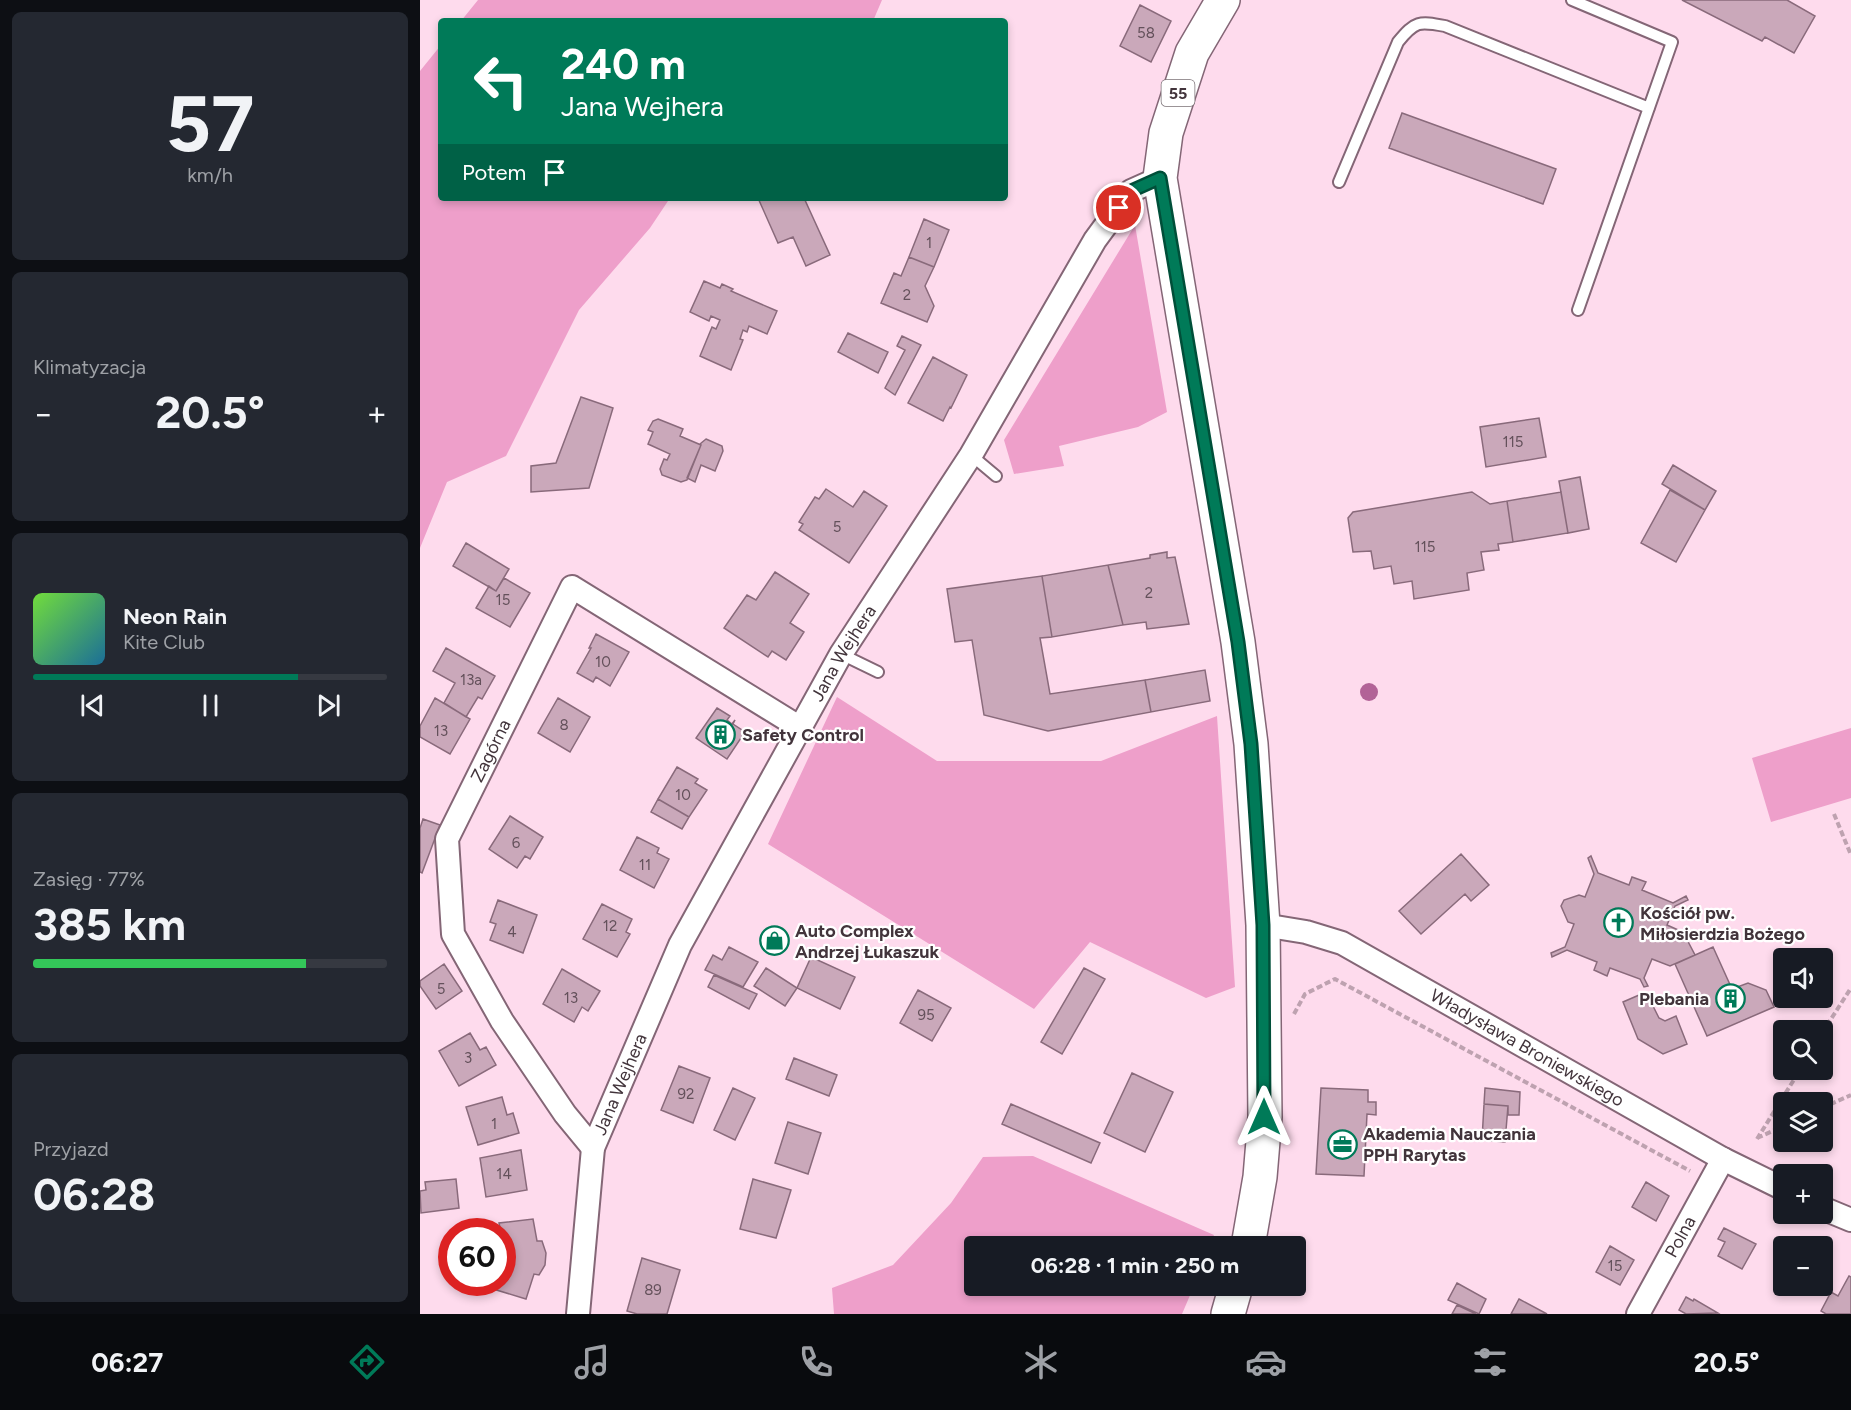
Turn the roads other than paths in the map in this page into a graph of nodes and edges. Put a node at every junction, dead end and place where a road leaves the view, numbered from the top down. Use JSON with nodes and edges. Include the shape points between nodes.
{"nodes":[{"id":1,"x":1223,"y":0,"type":"edge"},
{"id":2,"x":1572,"y":0,"type":"edge"},
{"id":3,"x":1649,"y":108,"type":"junction"},
{"id":4,"x":1160,"y":178,"type":"junction"},
{"id":5,"x":1339,"y":182,"type":"dead end"},
{"id":6,"x":1578,"y":310,"type":"dead end"},
{"id":7,"x":971,"y":455,"type":"junction"},
{"id":8,"x":996,"y":476,"type":"dead end"},
{"id":9,"x":842,"y":654,"type":"junction"},
{"id":10,"x":878,"y":672,"type":"dead end"},
{"id":11,"x":799,"y":728,"type":"junction"},
{"id":12,"x":1263,"y":925,"type":"junction"},
{"id":13,"x":593,"y":1149,"type":"junction"},
{"id":14,"x":1723,"y":1159,"type":"junction"},
{"id":15,"x":1773,"y":1184,"type":"edge"},
{"id":16,"x":1833,"y":1213,"type":"edge"},
{"id":17,"x":1851,"y":1220,"type":"edge"},
{"id":18,"x":1250,"y":1236,"type":"edge"},
{"id":19,"x":1233,"y":1296,"type":"edge"},
{"id":20,"x":578,"y":1314,"type":"edge"},
{"id":21,"x":1228,"y":1314,"type":"edge"},
{"id":22,"x":1638,"y":1314,"type":"edge"}],
"edges":[{"from":1,"to":4,"type":"main road","number":"55","via":[[1192,53],[1166,134]]},
{"from":2,"to":3,"type":"lane","via":[[1672,42]]},
{"from":3,"to":5,"type":"lane","via":[[1445,26],[1424,22],[1409,28],[1398,42]]},
{"from":3,"to":6,"type":"lane"},
{"from":4,"to":7,"type":"street","name":"Jana Wejhera","via":[[1131,191],[1095,240]]},
{"from":4,"to":12,"type":"main road","number":"55","via":[[1238,642],[1251,744]]},
{"from":7,"to":8,"type":"lane"},
{"from":7,"to":9,"type":"street","name":"Jana Wejhera"},
{"from":9,"to":10,"type":"lane"},
{"from":9,"to":11,"type":"street","name":"Jana Wejhera"},
{"from":11,"to":13,"type":"street","name":"Jana Wejhera","via":[[680,945]]},
{"from":11,"to":13,"type":"street","name":"Zagórna","via":[[572,587],[486,759],[447,839],[453,934],[502,1020]]},
{"from":12,"to":14,"type":"street","name":"Władysława Broniewskiego","via":[[1342,943]]},
{"from":12,"to":18,"type":"main road","number":"55","via":[[1264,1117],[1260,1177]]},
{"from":13,"to":20,"type":"street","name":"Jana Wejhera"},
{"from":14,"to":15,"type":"street","name":"Władysława Broniewskiego"},
{"from":14,"to":22,"type":"street","name":"Polna"},
{"from":16,"to":17,"type":"street"},
{"from":19,"to":21,"type":"main road"}]}
